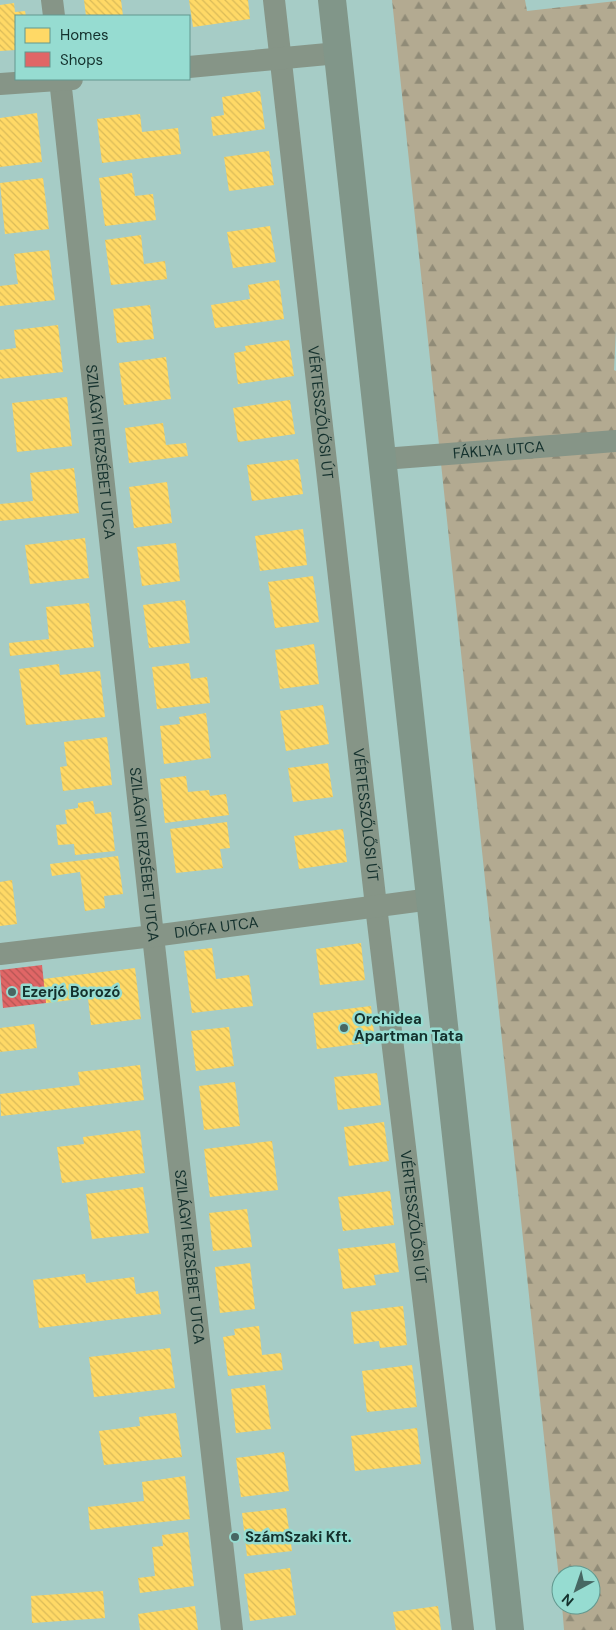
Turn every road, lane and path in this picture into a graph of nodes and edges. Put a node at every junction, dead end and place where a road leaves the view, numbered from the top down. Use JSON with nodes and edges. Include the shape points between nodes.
{"nodes":[{"id":1,"x":52,"y":0,"type":"edge"},
{"id":2,"x":274,"y":0,"type":"edge"},
{"id":3,"x":332,"y":0,"type":"edge"},
{"id":4,"x":54,"y":15,"type":"edge"},
{"id":5,"x":338,"y":53,"type":"junction"},
{"id":6,"x":280,"y":58,"type":"junction"},
{"id":7,"x":190,"y":67,"type":"edge"},
{"id":8,"x":51,"y":80,"type":"edge"},
{"id":9,"x":64,"y":80,"type":"edge"},
{"id":10,"x":0,"y":84,"type":"edge"},
{"id":11,"x":616,"y":441,"type":"edge"},
{"id":12,"x":383,"y":459,"type":"junction"},
{"id":13,"x":431,"y":899,"type":"junction"},
{"id":14,"x":376,"y":906,"type":"junction"},
{"id":15,"x":153,"y":936,"type":"junction"},
{"id":16,"x":0,"y":954,"type":"edge"},
{"id":17,"x":232,"y":1630,"type":"edge"},
{"id":18,"x":463,"y":1630,"type":"edge"},
{"id":19,"x":510,"y":1630,"type":"edge"}],
"edges":[{"from":1,"to":4,"type":"street"},
{"from":2,"to":6,"type":"street","name":"VÉRTESSZŐLŐSI ÚT"},
{"from":3,"to":5,"type":"main road"},
{"from":5,"to":6,"type":"street"},
{"from":5,"to":12,"type":"main road"},
{"from":6,"to":7,"type":"street"},
{"from":6,"to":14,"type":"street","name":"VÉRTESSZŐLŐSI ÚT"},
{"from":8,"to":10,"type":"street"},
{"from":9,"to":15,"type":"street","name":"SZILÁGYI ERZSÉBET UTCA"},
{"from":11,"to":12,"type":"street","name":"FÁKLYA UTCA"},
{"from":12,"to":13,"type":"main road"},
{"from":13,"to":14,"type":"street","name":"DIÓFA UTCA"},
{"from":13,"to":19,"type":"main road"},
{"from":14,"to":15,"type":"street","name":"DIÓFA UTCA"},
{"from":14,"to":18,"type":"street","name":"VÉRTESSZŐLŐSI ÚT"},
{"from":15,"to":16,"type":"street","name":"DIÓFA UTCA"},
{"from":15,"to":17,"type":"street","name":"SZILÁGYI ERZSÉBET UTCA"}]}
